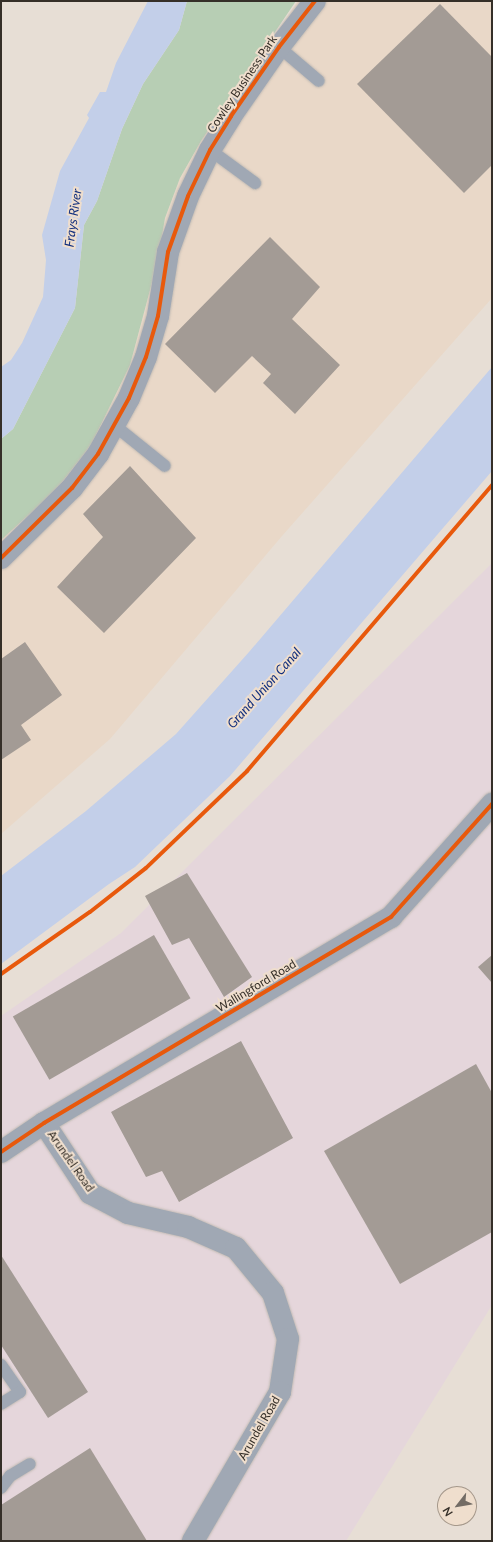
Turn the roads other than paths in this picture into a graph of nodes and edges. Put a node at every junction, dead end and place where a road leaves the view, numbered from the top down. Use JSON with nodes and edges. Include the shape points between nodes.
{"nodes":[{"id":1,"x":315,"y":1,"type":"edge"},
{"id":2,"x":279,"y":47,"type":"junction"},
{"id":3,"x":319,"y":81,"type":"dead end"},
{"id":4,"x":210,"y":150,"type":"junction"},
{"id":5,"x":255,"y":183,"type":"dead end"},
{"id":6,"x":114,"y":425,"type":"junction"},
{"id":7,"x":165,"y":466,"type":"dead end"},
{"id":8,"x":1,"y":558,"type":"edge"},
{"id":9,"x":492,"y":804,"type":"edge"},
{"id":10,"x":44,"y":1124,"type":"junction"},
{"id":11,"x":1,"y":1152,"type":"edge"},
{"id":12,"x":1,"y":1365,"type":"edge"},
{"id":13,"x":1,"y":1404,"type":"edge"},
{"id":14,"x":30,"y":1464,"type":"dead end"},
{"id":15,"x":1,"y":1488,"type":"edge"},
{"id":16,"x":193,"y":1541,"type":"edge"}],
"edges":[{"from":1,"to":2,"type":"street","name":"Cowley Business Park"},
{"from":2,"to":3,"type":"lane"},
{"from":2,"to":4,"type":"street","name":"Cowley Business Park"},
{"from":4,"to":5,"type":"lane"},
{"from":4,"to":6,"type":"street","name":"Cowley Business Park","via":[[188,196],[168,252],[158,316],[146,357],[130,398]]},
{"from":6,"to":7,"type":"lane"},
{"from":6,"to":8,"type":"street","name":"Cowley Business Park","via":[[98,454],[72,488]]},
{"from":9,"to":10,"type":"street","name":"Wallingford Road","via":[[391,917]]},
{"from":10,"to":11,"type":"street","name":"Wallingford Road"},
{"from":10,"to":16,"type":"street","name":"Arundel Road","via":[[90,1193],[128,1213],[188,1227],[236,1248],[273,1293],[288,1339],[280,1392]]},
{"from":12,"to":13,"type":"lane","via":[[20,1392]]},
{"from":14,"to":15,"type":"lane","via":[[10,1476]]}]}
